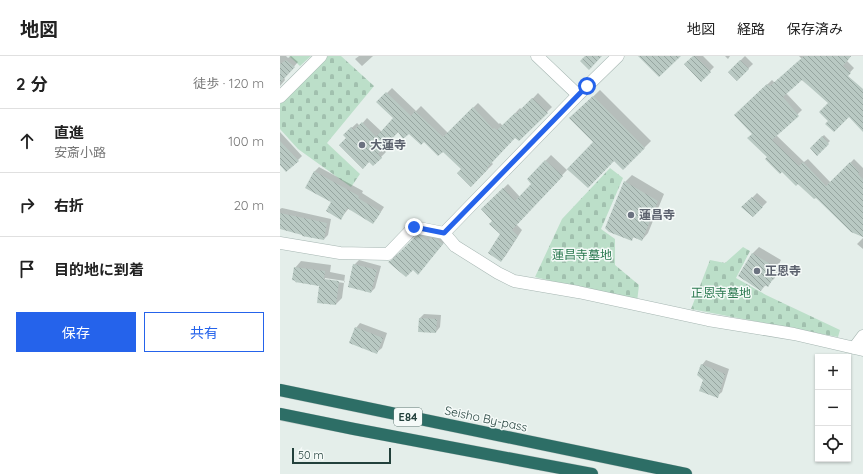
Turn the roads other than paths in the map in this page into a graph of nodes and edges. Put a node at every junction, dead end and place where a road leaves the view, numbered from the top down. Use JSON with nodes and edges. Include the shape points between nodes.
{"nodes":[{"id":1,"x":321,"y":56,"type":"edge"},
{"id":2,"x":537,"y":56,"type":"edge"},
{"id":3,"x":618,"y":56,"type":"edge"},
{"id":4,"x":578,"y":95,"type":"junction"},
{"id":5,"x":280,"y":97,"type":"edge"},
{"id":6,"x":444,"y":233,"type":"junction"},
{"id":7,"x":280,"y":244,"type":"edge"},
{"id":8,"x":863,"y":336,"type":"edge"},
{"id":9,"x":858,"y":349,"type":"edge"},
{"id":10,"x":280,"y":390,"type":"edge"},
{"id":11,"x":280,"y":414,"type":"edge"},
{"id":12,"x":280,"y":419,"type":"edge"},
{"id":13,"x":354,"y":429,"type":"junction"},
{"id":14,"x":592,"y":474,"type":"edge"},
{"id":15,"x":686,"y":474,"type":"edge"}],
"edges":[{"from":1,"to":5,"type":"street"},
{"from":2,"to":4,"type":"street"},
{"from":3,"to":4,"type":"street"},
{"from":4,"to":6,"type":"street"},
{"from":6,"to":7,"type":"street","via":[[414,227],[388,254],[340,253]]},
{"from":6,"to":9,"type":"street","via":[[454,246],[514,281],[708,320],[794,334]]},
{"from":8,"to":9,"type":"street"},
{"from":10,"to":15,"type":"highway","name":"Seisho By-pass","number":"E84"},
{"from":11,"to":13,"type":"highway","number":"E84"},
{"from":12,"to":13,"type":"highway","number":"E84"},
{"from":13,"to":14,"type":"highway","number":"E84"}]}
